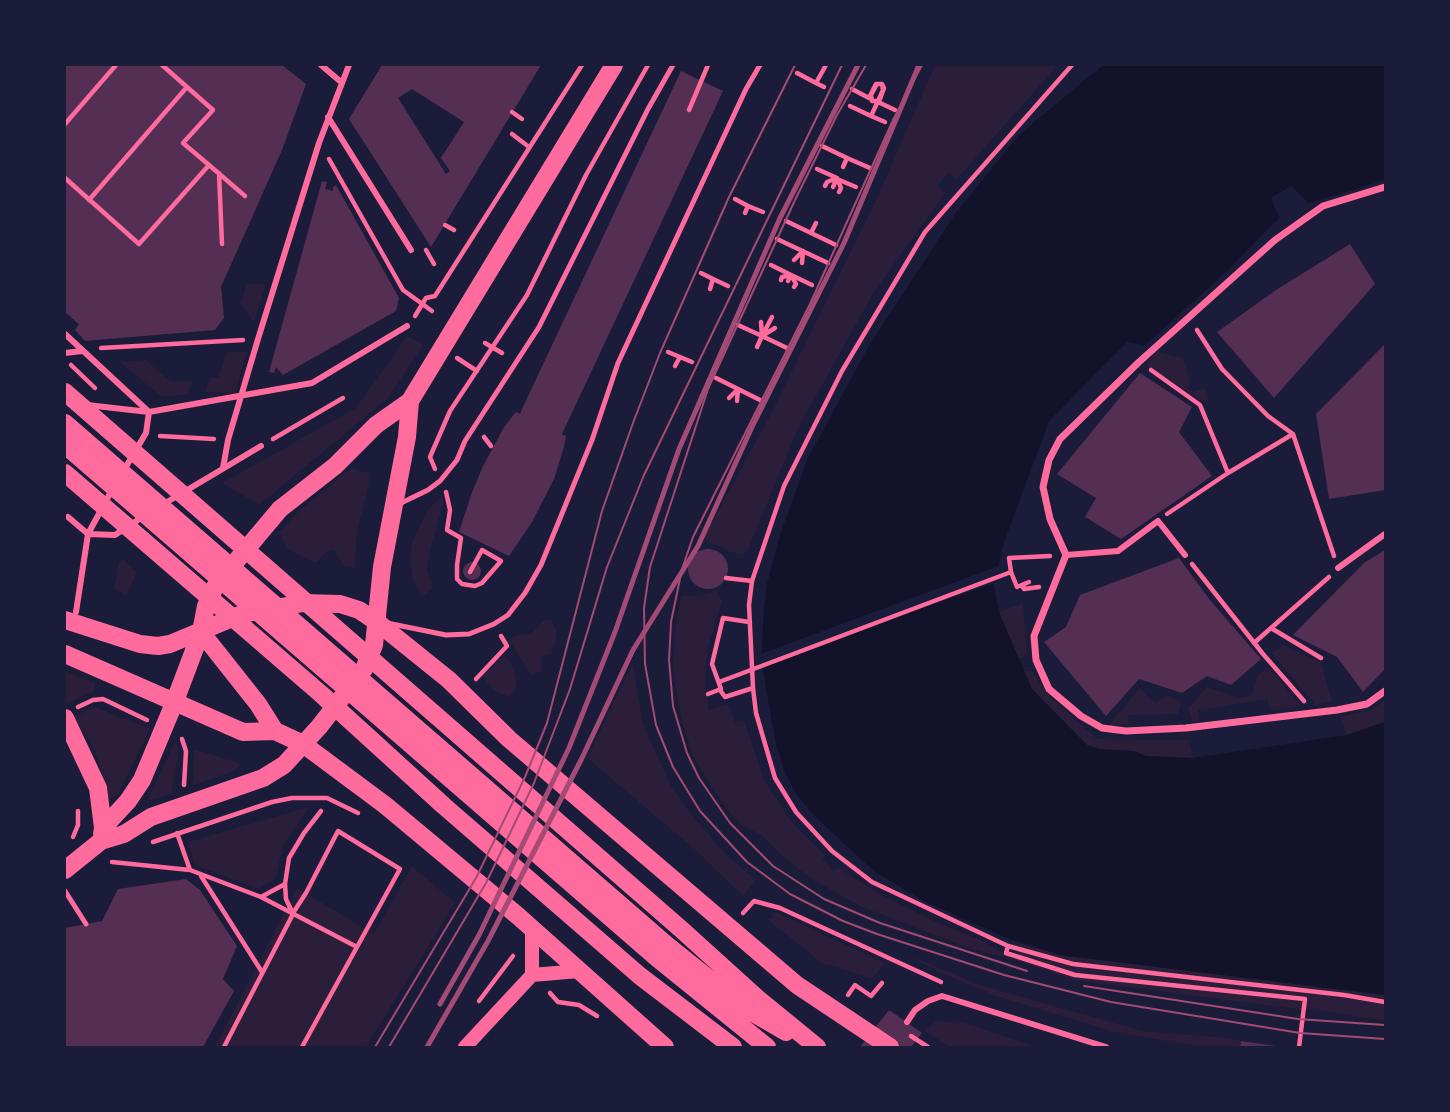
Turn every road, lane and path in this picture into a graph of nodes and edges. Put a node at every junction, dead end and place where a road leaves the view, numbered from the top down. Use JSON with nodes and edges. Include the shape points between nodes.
{"nodes":[{"id":1,"x":116,"y":65,"type":"edge"},
{"id":2,"x":162,"y":65,"type":"edge"},
{"id":3,"x":321,"y":65,"type":"edge"},
{"id":4,"x":334,"y":65,"type":"edge"},
{"id":5,"x":349,"y":65,"type":"edge"},
{"id":6,"x":582,"y":65,"type":"edge"},
{"id":7,"x":614,"y":65,"type":"edge"},
{"id":8,"x":648,"y":65,"type":"edge"},
{"id":9,"x":673,"y":65,"type":"edge"},
{"id":10,"x":708,"y":65,"type":"edge"},
{"id":11,"x":760,"y":65,"type":"edge"},
{"id":12,"x":826,"y":65,"type":"edge"},
{"id":13,"x":1072,"y":65,"type":"edge"},
{"id":14,"x":797,"y":73,"type":"dead end"},
{"id":15,"x":331,"y":74,"type":"junction"},
{"id":16,"x":341,"y":82,"type":"junction"},
{"id":17,"x":816,"y":83,"type":"junction"},
{"id":18,"x":187,"y":87,"type":"junction"},
{"id":19,"x":824,"y":87,"type":"dead end"},
{"id":20,"x":852,"y":89,"type":"dead end"},
{"id":21,"x":869,"y":97,"type":"junction"},
{"id":22,"x":850,"y":106,"type":"dead end"},
{"id":23,"x":689,"y":110,"type":"dead end"},
{"id":24,"x":895,"y":110,"type":"dead end"},
{"id":25,"x":512,"y":112,"type":"dead end"},
{"id":26,"x":871,"y":116,"type":"junction"},
{"id":27,"x":328,"y":117,"type":"junction"},
{"id":28,"x":522,"y":119,"type":"dead end"},
{"id":29,"x":885,"y":122,"type":"dead end"},
{"id":30,"x":65,"y":124,"type":"edge"},
{"id":31,"x":512,"y":134,"type":"dead end"},
{"id":32,"x":319,"y":144,"type":"junction"},
{"id":33,"x":822,"y":146,"type":"dead end"},
{"id":34,"x":529,"y":147,"type":"junction"},
{"id":35,"x":847,"y":158,"type":"junction"},
{"id":36,"x":209,"y":165,"type":"junction"},
{"id":37,"x":843,"y":167,"type":"dead end"},
{"id":38,"x":870,"y":168,"type":"dead end"},
{"id":39,"x":817,"y":169,"type":"dead end"},
{"id":40,"x":219,"y":173,"type":"junction"},
{"id":41,"x":65,"y":178,"type":"edge"},
{"id":42,"x":837,"y":178,"type":"junction"},
{"id":43,"x":825,"y":186,"type":"dead end"},
{"id":44,"x":832,"y":187,"type":"dead end"},
{"id":45,"x":856,"y":187,"type":"dead end"},
{"id":46,"x":1385,"y":187,"type":"edge"},
{"id":47,"x":839,"y":192,"type":"dead end"},
{"id":48,"x":245,"y":196,"type":"dead end"},
{"id":49,"x":735,"y":199,"type":"dead end"},
{"id":50,"x":89,"y":200,"type":"junction"},
{"id":51,"x":748,"y":206,"type":"junction"},
{"id":52,"x":762,"y":212,"type":"dead end"},
{"id":53,"x":745,"y":213,"type":"dead end"},
{"id":54,"x":786,"y":221,"type":"dead end"},
{"id":55,"x":816,"y":223,"type":"dead end"},
{"id":56,"x":445,"y":225,"type":"dead end"},
{"id":57,"x":454,"y":230,"type":"dead end"},
{"id":58,"x":811,"y":233,"type":"junction"},
{"id":59,"x":777,"y":239,"type":"dead end"},
{"id":60,"x":222,"y":244,"type":"dead end"},
{"id":61,"x":836,"y":245,"type":"dead end"},
{"id":62,"x":411,"y":250,"type":"dead end"},
{"id":63,"x":803,"y":251,"type":"junction"},
{"id":64,"x":794,"y":260,"type":"dead end"},
{"id":65,"x":828,"y":262,"type":"dead end"},
{"id":66,"x":802,"y":263,"type":"dead end"},
{"id":67,"x":771,"y":265,"type":"dead end"},
{"id":68,"x":701,"y":273,"type":"dead end"},
{"id":69,"x":792,"y":275,"type":"junction"},
{"id":70,"x":713,"y":279,"type":"junction"},
{"id":71,"x":781,"y":280,"type":"dead end"},
{"id":72,"x":788,"y":281,"type":"dead end"},
{"id":73,"x":812,"y":285,"type":"dead end"},
{"id":74,"x":728,"y":286,"type":"dead end"},
{"id":75,"x":794,"y":287,"type":"dead end"},
{"id":76,"x":710,"y":289,"type":"dead end"},
{"id":77,"x":422,"y":304,"type":"junction"},
{"id":78,"x":432,"y":310,"type":"dead end"},
{"id":79,"x":772,"y":317,"type":"dead end"},
{"id":80,"x":1189,"y":317,"type":"junction"},
{"id":81,"x":761,"y":322,"type":"dead end"},
{"id":82,"x":407,"y":326,"type":"dead end"},
{"id":83,"x":740,"y":327,"type":"dead end"},
{"id":84,"x":775,"y":328,"type":"dead end"},
{"id":85,"x":65,"y":334,"type":"edge"},
{"id":86,"x":763,"y":338,"type":"junction"},
{"id":87,"x":258,"y":339,"type":"junction"},
{"id":88,"x":485,"y":343,"type":"dead end"},
{"id":89,"x":494,"y":345,"type":"junction"},
{"id":90,"x":112,"y":347,"type":"dead end"},
{"id":91,"x":757,"y":347,"type":"dead end"},
{"id":92,"x":784,"y":348,"type":"dead end"},
{"id":93,"x":82,"y":351,"type":"junction"},
{"id":94,"x":668,"y":352,"type":"dead end"},
{"id":95,"x":65,"y":353,"type":"edge"},
{"id":96,"x":502,"y":353,"type":"dead end"},
{"id":97,"x":680,"y":357,"type":"junction"},
{"id":98,"x":692,"y":362,"type":"dead end"},
{"id":99,"x":1139,"y":362,"type":"junction"},
{"id":100,"x":470,"y":366,"type":"dead end"},
{"id":101,"x":676,"y":366,"type":"dead end"},
{"id":102,"x":477,"y":371,"type":"junction"},
{"id":103,"x":716,"y":378,"type":"dead end"},
{"id":104,"x":738,"y":389,"type":"junction"},
{"id":105,"x":65,"y":392,"type":"edge"},
{"id":106,"x":241,"y":395,"type":"junction"},
{"id":107,"x":343,"y":398,"type":"dead end"},
{"id":108,"x":729,"y":398,"type":"dead end"},
{"id":109,"x":760,"y":400,"type":"dead end"},
{"id":110,"x":410,"y":401,"type":"junction"},
{"id":111,"x":737,"y":401,"type":"dead end"},
{"id":112,"x":65,"y":402,"type":"edge"},
{"id":113,"x":149,"y":412,"type":"junction"},
{"id":114,"x":65,"y":423,"type":"edge"},
{"id":115,"x":146,"y":433,"type":"junction"},
{"id":116,"x":1293,"y":434,"type":"junction"},
{"id":117,"x":228,"y":440,"type":"junction"},
{"id":118,"x":65,"y":444,"type":"edge"},
{"id":119,"x":261,"y":446,"type":"joint"},
{"id":120,"x":434,"y":467,"type":"dead end"},
{"id":121,"x":223,"y":468,"type":"junction"},
{"id":122,"x":65,"y":473,"type":"edge"},
{"id":123,"x":1228,"y":473,"type":"junction"},
{"id":124,"x":446,"y":492,"type":"dead end"},
{"id":125,"x":393,"y":507,"type":"junction"},
{"id":126,"x":66,"y":516,"type":"edge"},
{"id":127,"x":1158,"y":521,"type":"junction"},
{"id":128,"x":88,"y":534,"type":"junction"},
{"id":129,"x":1385,"y":534,"type":"edge"},
{"id":130,"x":1066,"y":555,"type":"junction"},
{"id":131,"x":1185,"y":555,"type":"joint"},
{"id":132,"x":1055,"y":556,"type":"dead end"},
{"id":133,"x":1338,"y":568,"type":"junction"},
{"id":134,"x":470,"y":572,"type":"dead end"},
{"id":135,"x":1011,"y":572,"type":"junction"},
{"id":136,"x":726,"y":578,"type":"dead end"},
{"id":137,"x":752,"y":581,"type":"junction"},
{"id":138,"x":1029,"y":582,"type":"dead end"},
{"id":139,"x":71,"y":618,"type":"edge"},
{"id":140,"x":377,"y":622,"type":"junction"},
{"id":141,"x":749,"y":622,"type":"junction"},
{"id":142,"x":1270,"y":628,"type":"junction"},
{"id":143,"x":201,"y":632,"type":"junction"},
{"id":144,"x":502,"y":637,"type":"dead end"},
{"id":145,"x":1254,"y":643,"type":"junction"},
{"id":146,"x":65,"y":654,"type":"edge"},
{"id":147,"x":1321,"y":658,"type":"dead end"},
{"id":148,"x":479,"y":677,"type":"dead end"},
{"id":149,"x":719,"y":682,"type":"junction"},
{"id":150,"x":753,"y":688,"type":"junction"},
{"id":151,"x":1385,"y":691,"type":"edge"},
{"id":152,"x":175,"y":701,"type":"junction"},
{"id":153,"x":1315,"y":713,"type":"junction"},
{"id":154,"x":67,"y":715,"type":"edge"},
{"id":155,"x":152,"y":722,"type":"dead end"},
{"id":156,"x":275,"y":731,"type":"junction"},
{"id":157,"x":176,"y":734,"type":"dead end"},
{"id":158,"x":303,"y":744,"type":"junction"},
{"id":159,"x":184,"y":790,"type":"dead end"},
{"id":160,"x":331,"y":792,"type":"dead end"},
{"id":161,"x":327,"y":798,"type":"junction"},
{"id":162,"x":78,"y":806,"type":"dead end"},
{"id":163,"x":344,"y":806,"type":"dead end"},
{"id":164,"x":321,"y":811,"type":"dead end"},
{"id":165,"x":184,"y":831,"type":"dead end"},
{"id":166,"x":177,"y":833,"type":"dead end"},
{"id":167,"x":102,"y":835,"type":"junction"},
{"id":168,"x":71,"y":842,"type":"dead end"},
{"id":169,"x":112,"y":862,"type":"dead end"},
{"id":170,"x":65,"y":870,"type":"edge"},
{"id":171,"x":190,"y":870,"type":"junction"},
{"id":172,"x":201,"y":875,"type":"junction"},
{"id":173,"x":285,"y":884,"type":"junction"},
{"id":174,"x":65,"y":891,"type":"edge"},
{"id":175,"x":261,"y":897,"type":"junction"},
{"id":176,"x":743,"y":913,"type":"dead end"},
{"id":177,"x":293,"y":914,"type":"junction"},
{"id":178,"x":86,"y":924,"type":"dead end"},
{"id":179,"x":532,"y":930,"type":"junction"},
{"id":180,"x":512,"y":943,"type":"dead end"},
{"id":181,"x":1008,"y":946,"type":"junction"},
{"id":182,"x":357,"y":947,"type":"junction"},
{"id":183,"x":579,"y":971,"type":"junction"},
{"id":184,"x":262,"y":972,"type":"junction"},
{"id":185,"x":531,"y":975,"type":"junction"},
{"id":186,"x":941,"y":982,"type":"dead end"},
{"id":187,"x":882,"y":983,"type":"dead end"},
{"id":188,"x":848,"y":995,"type":"dead end"},
{"id":189,"x":553,"y":996,"type":"dead end"},
{"id":190,"x":1385,"y":1002,"type":"edge"},
{"id":191,"x":579,"y":1005,"type":"dead end"},
{"id":192,"x":473,"y":1009,"type":"dead end"},
{"id":193,"x":907,"y":1022,"type":"dead end"},
{"id":194,"x":470,"y":1044,"type":"edge"},
{"id":195,"x":224,"y":1047,"type":"edge"},
{"id":196,"x":302,"y":1047,"type":"edge"},
{"id":197,"x":665,"y":1047,"type":"edge"},
{"id":198,"x":733,"y":1047,"type":"edge"},
{"id":199,"x":767,"y":1047,"type":"edge"},
{"id":200,"x":815,"y":1047,"type":"edge"},
{"id":201,"x":890,"y":1047,"type":"edge"},
{"id":202,"x":1106,"y":1047,"type":"edge"},
{"id":203,"x":1299,"y":1047,"type":"edge"}],
"edges":[{"from":1,"to":30,"type":"path"},
{"from":2,"to":18,"type":"path"},
{"from":3,"to":15,"type":"street"},
{"from":4,"to":15,"type":"street"},
{"from":5,"to":16,"type":"street"},
{"from":6,"to":34,"type":"path"},
{"from":7,"to":110,"type":"main road"},
{"from":8,"to":89,"type":"path","via":[[586,175],[527,295]]},
{"from":9,"to":125,"type":"lane","via":[[539,327],[457,460],[428,490]]},
{"from":10,"to":23,"type":"path"},
{"from":11,"to":140,"type":"lane","via":[[618,363],[592,440],[525,593],[508,615],[469,635]]},
{"from":12,"to":17,"type":"path"},
{"from":13,"to":137,"type":"path","via":[[925,232],[842,371],[784,486]]},
{"from":14,"to":17,"type":"path"},
{"from":15,"to":16,"type":"street"},
{"from":16,"to":27,"type":"street"},
{"from":17,"to":19,"type":"path"},
{"from":18,"to":36,"type":"path","via":[[213,110],[183,143]]},
{"from":18,"to":50,"type":"path"},
{"from":20,"to":21,"type":"path"},
{"from":21,"to":24,"type":"path"},
{"from":21,"to":26,"type":"path","via":[[876,83],[882,83],[884,88],[880,99],[872,101],[871,95],[877,84],[882,84],[884,88],[879,99]]},
{"from":22,"to":26,"type":"path"},
{"from":25,"to":28,"type":"path"},
{"from":26,"to":29,"type":"path"},
{"from":27,"to":32,"type":"street"},
{"from":27,"to":62,"type":"street"},
{"from":31,"to":34,"type":"path"},
{"from":32,"to":77,"type":"path","via":[[403,290]]},
{"from":32,"to":87,"type":"street"},
{"from":33,"to":35,"type":"path"},
{"from":34,"to":77,"type":"path","via":[[435,296]]},
{"from":35,"to":37,"type":"path"},
{"from":35,"to":38,"type":"path"},
{"from":36,"to":40,"type":"path"},
{"from":36,"to":50,"type":"path","via":[[139,244]]},
{"from":39,"to":42,"type":"path"},
{"from":40,"to":48,"type":"path"},
{"from":40,"to":60,"type":"path"},
{"from":41,"to":50,"type":"path"},
{"from":42,"to":43,"type":"path"},
{"from":42,"to":44,"type":"path"},
{"from":42,"to":45,"type":"path"},
{"from":42,"to":47,"type":"path"},
{"from":46,"to":80,"type":"street","via":[[1324,206],[1275,240]]},
{"from":49,"to":51,"type":"path"},
{"from":51,"to":52,"type":"path"},
{"from":51,"to":53,"type":"path"},
{"from":54,"to":58,"type":"path"},
{"from":55,"to":58,"type":"path"},
{"from":56,"to":57,"type":"path"},
{"from":58,"to":61,"type":"path"},
{"from":59,"to":63,"type":"path"},
{"from":63,"to":64,"type":"path"},
{"from":63,"to":65,"type":"path"},
{"from":63,"to":66,"type":"path"},
{"from":67,"to":69,"type":"path"},
{"from":68,"to":70,"type":"path"},
{"from":69,"to":71,"type":"path"},
{"from":69,"to":72,"type":"path"},
{"from":69,"to":73,"type":"path"},
{"from":69,"to":75,"type":"path"},
{"from":70,"to":74,"type":"path"},
{"from":70,"to":76,"type":"path"},
{"from":77,"to":78,"type":"path"},
{"from":79,"to":86,"type":"path"},
{"from":80,"to":99,"type":"street"},
{"from":80,"to":116,"type":"path","via":[[1222,369]]},
{"from":81,"to":86,"type":"path"},
{"from":82,"to":106,"type":"street","via":[[312,383]]},
{"from":83,"to":86,"type":"path"},
{"from":84,"to":86,"type":"path"},
{"from":85,"to":93,"type":"street"},
{"from":86,"to":91,"type":"path"},
{"from":86,"to":92,"type":"path"},
{"from":87,"to":90,"type":"path"},
{"from":87,"to":106,"type":"street"},
{"from":88,"to":89,"type":"path"},
{"from":89,"to":96,"type":"path"},
{"from":89,"to":102,"type":"path"},
{"from":93,"to":95,"type":"street"},
{"from":93,"to":113,"type":"street"},
{"from":94,"to":97,"type":"path"},
{"from":97,"to":98,"type":"path"},
{"from":97,"to":101,"type":"path"},
{"from":99,"to":123,"type":"path","via":[[1200,405]]},
{"from":99,"to":130,"type":"street","via":[[1060,439],[1048,460],[1043,486]]},
{"from":100,"to":102,"type":"path"},
{"from":102,"to":120,"type":"path","via":[[442,428],[430,457]]},
{"from":103,"to":104,"type":"path"},
{"from":104,"to":108,"type":"path"},
{"from":104,"to":109,"type":"path"},
{"from":104,"to":111,"type":"path"},
{"from":105,"to":200,"type":"main road"},
{"from":106,"to":113,"type":"street"},
{"from":106,"to":117,"type":"street"},
{"from":107,"to":119,"type":"path"},
{"from":110,"to":125,"type":"main road"},
{"from":110,"to":143,"type":"main road","via":[[281,509],[216,585]]},
{"from":112,"to":113,"type":"street"},
{"from":113,"to":115,"type":"street"},
{"from":114,"to":200,"type":"main road","via":[[668,946],[748,1010]]},
{"from":115,"to":117,"type":"path"},
{"from":115,"to":128,"type":"street"},
{"from":116,"to":123,"type":"path"},
{"from":116,"to":133,"type":"path"},
{"from":117,"to":121,"type":"street"},
{"from":118,"to":199,"type":"main road","via":[[657,958]]},
{"from":119,"to":121,"type":"street"},
{"from":121,"to":128,"type":"street","via":[[115,535]]},
{"from":122,"to":198,"type":"main road","via":[[640,976]]},
{"from":123,"to":127,"type":"path"},
{"from":124,"to":134,"type":"path","via":[[450,510],[447,530],[461,538],[456,574],[462,584],[482,583],[500,561],[482,550]]},
{"from":125,"to":140,"type":"main road"},
{"from":126,"to":128,"type":"street"},
{"from":127,"to":130,"type":"street","via":[[1118,551]]},
{"from":127,"to":131,"type":"street"},
{"from":128,"to":139,"type":"street"},
{"from":129,"to":133,"type":"street"},
{"from":130,"to":153,"type":"street","via":[[1034,636],[1035,660],[1049,689],[1081,716],[1102,728],[1126,731]]},
{"from":131,"to":145,"type":"path"},
{"from":132,"to":135,"type":"path","via":[[1009,558]]},
{"from":133,"to":142,"type":"path"},
{"from":135,"to":138,"type":"path","via":[[1017,587]]},
{"from":135,"to":149,"type":"path"},
{"from":136,"to":137,"type":"path"},
{"from":137,"to":141,"type":"path"},
{"from":139,"to":143,"type":"main road","via":[[140,644],[158,646]]},
{"from":140,"to":143,"type":"main road","via":[[340,604],[303,603],[242,614]]},
{"from":140,"to":158,"type":"main road","via":[[364,669]]},
{"from":140,"to":201,"type":"main road","via":[[797,985]]},
{"from":141,"to":149,"type":"path","via":[[723,618],[712,664]]},
{"from":141,"to":150,"type":"path"},
{"from":142,"to":145,"type":"path"},
{"from":142,"to":147,"type":"path"},
{"from":143,"to":152,"type":"main road"},
{"from":143,"to":156,"type":"main road"},
{"from":144,"to":148,"type":"path","via":[[507,646]]},
{"from":145,"to":153,"type":"path"},
{"from":146,"to":152,"type":"main road"},
{"from":149,"to":150,"type":"path","via":[[721,689],[708,694],[720,689],[725,697]]},
{"from":150,"to":181,"type":"path","via":[[775,778],[796,812],[832,851],[872,882]]},
{"from":151,"to":153,"type":"street","via":[[1367,704]]},
{"from":152,"to":156,"type":"main road","via":[[243,732]]},
{"from":152,"to":167,"type":"main road","via":[[142,779]]},
{"from":154,"to":155,"type":"path","via":[[103,699]]},
{"from":154,"to":167,"type":"main road","via":[[98,788]]},
{"from":156,"to":158,"type":"main road"},
{"from":157,"to":159,"type":"path","via":[[185,744]]},
{"from":158,"to":167,"type":"main road","via":[[284,765],[263,778],[151,817],[124,834]]},
{"from":158,"to":179,"type":"main road","via":[[385,805]]},
{"from":160,"to":161,"type":"path"},
{"from":161,"to":163,"type":"path"},
{"from":161,"to":165,"type":"path","via":[[272,802]]},
{"from":162,"to":168,"type":"path"},
{"from":164,"to":173,"type":"path","via":[[289,858]]},
{"from":166,"to":171,"type":"path"},
{"from":167,"to":170,"type":"main road"},
{"from":169,"to":171,"type":"path"},
{"from":171,"to":172,"type":"path"},
{"from":172,"to":175,"type":"path"},
{"from":172,"to":184,"type":"path"},
{"from":173,"to":175,"type":"path"},
{"from":173,"to":177,"type":"path"},
{"from":174,"to":178,"type":"lane"},
{"from":175,"to":177,"type":"path"},
{"from":176,"to":186,"type":"path","via":[[754,901],[780,908]]},
{"from":177,"to":182,"type":"path"},
{"from":177,"to":182,"type":"path","via":[[338,831],[400,869]]},
{"from":177,"to":184,"type":"path"},
{"from":179,"to":183,"type":"main road"},
{"from":179,"to":185,"type":"main road"},
{"from":180,"to":192,"type":"path","via":[[513,956]]},
{"from":181,"to":190,"type":"path","via":[[1073,964]]},
{"from":181,"to":203,"type":"path","via":[[1006,953],[1075,975],[1305,999]]},
{"from":182,"to":196,"type":"path"},
{"from":183,"to":185,"type":"main road"},
{"from":183,"to":197,"type":"main road"},
{"from":184,"to":195,"type":"path"},
{"from":185,"to":194,"type":"main road"},
{"from":187,"to":188,"type":"path","via":[[871,996],[855,985]]},
{"from":189,"to":191,"type":"path","via":[[558,1002]]},
{"from":193,"to":202,"type":"street","via":[[915,1010],[942,996]]}]}
